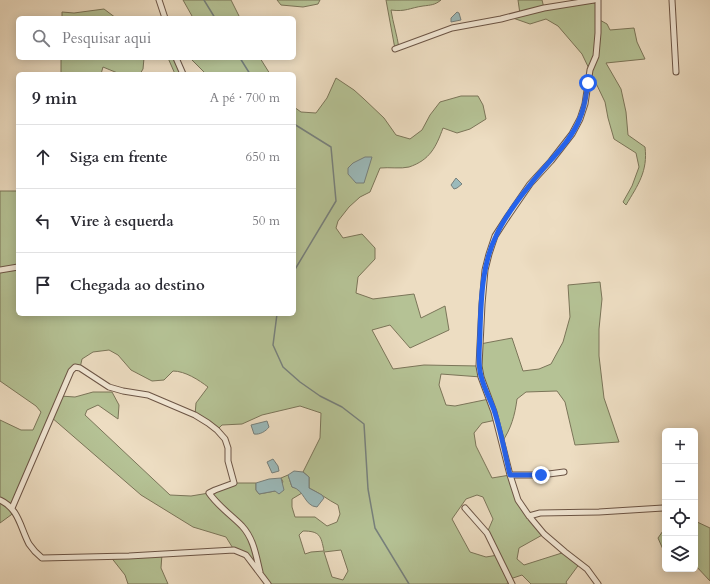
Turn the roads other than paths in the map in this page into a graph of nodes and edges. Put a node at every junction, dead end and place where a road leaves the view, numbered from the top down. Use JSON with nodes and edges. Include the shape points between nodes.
{"nodes":[{"id":1,"x":159,"y":0,"type":"edge"},
{"id":2,"x":594,"y":0,"type":"edge"},
{"id":3,"x":598,"y":0,"type":"edge"},
{"id":4,"x":672,"y":0,"type":"edge"},
{"id":5,"x":164,"y":16,"type":"edge"},
{"id":6,"x":395,"y":50,"type":"dead end"},
{"id":7,"x":177,"y":60,"type":"edge"},
{"id":8,"x":182,"y":72,"type":"edge"},
{"id":9,"x":676,"y":72,"type":"dead end"},
{"id":10,"x":16,"y":266,"type":"edge"},
{"id":11,"x":0,"y":270,"type":"edge"},
{"id":12,"x":564,"y":472,"type":"dead end"},
{"id":13,"x":510,"y":475,"type":"junction"},
{"id":14,"x":0,"y":500,"type":"edge"},
{"id":15,"x":12,"y":508,"type":"junction"},
{"id":16,"x":466,"y":508,"type":"dead end"},
{"id":17,"x":662,"y":508,"type":"edge"},
{"id":18,"x":529,"y":516,"type":"junction"},
{"id":19,"x":260,"y":572,"type":"junction"},
{"id":20,"x":268,"y":584,"type":"edge"},
{"id":21,"x":512,"y":584,"type":"edge"},
{"id":22,"x":598,"y":584,"type":"edge"}],
"edges":[{"from":1,"to":5,"type":"street"},
{"from":2,"to":6,"type":"street","via":[[452,28]]},
{"from":3,"to":13,"type":"street","via":[[596,56],[590,70],[580,119],[551,162],[530,184],[495,236],[486,270],[479,366]]},
{"from":4,"to":9,"type":"street"},
{"from":7,"to":8,"type":"street"},
{"from":10,"to":11,"type":"street"},
{"from":12,"to":13,"type":"street"},
{"from":13,"to":18,"type":"street","via":[[518,500]]},
{"from":14,"to":15,"type":"street"},
{"from":15,"to":19,"type":"street","via":[[29,544],[42,558],[234,550],[246,555]]},
{"from":15,"to":19,"type":"street","via":[[71,371],[75,367],[80,368],[109,387],[148,394],[196,415],[225,439],[234,483],[209,493],[243,527],[252,541]]},
{"from":16,"to":21,"type":"street","via":[[487,533]]},
{"from":17,"to":18,"type":"street","via":[[540,513]]},
{"from":18,"to":22,"type":"street","via":[[544,534],[587,569]]},
{"from":19,"to":20,"type":"street"}]}
